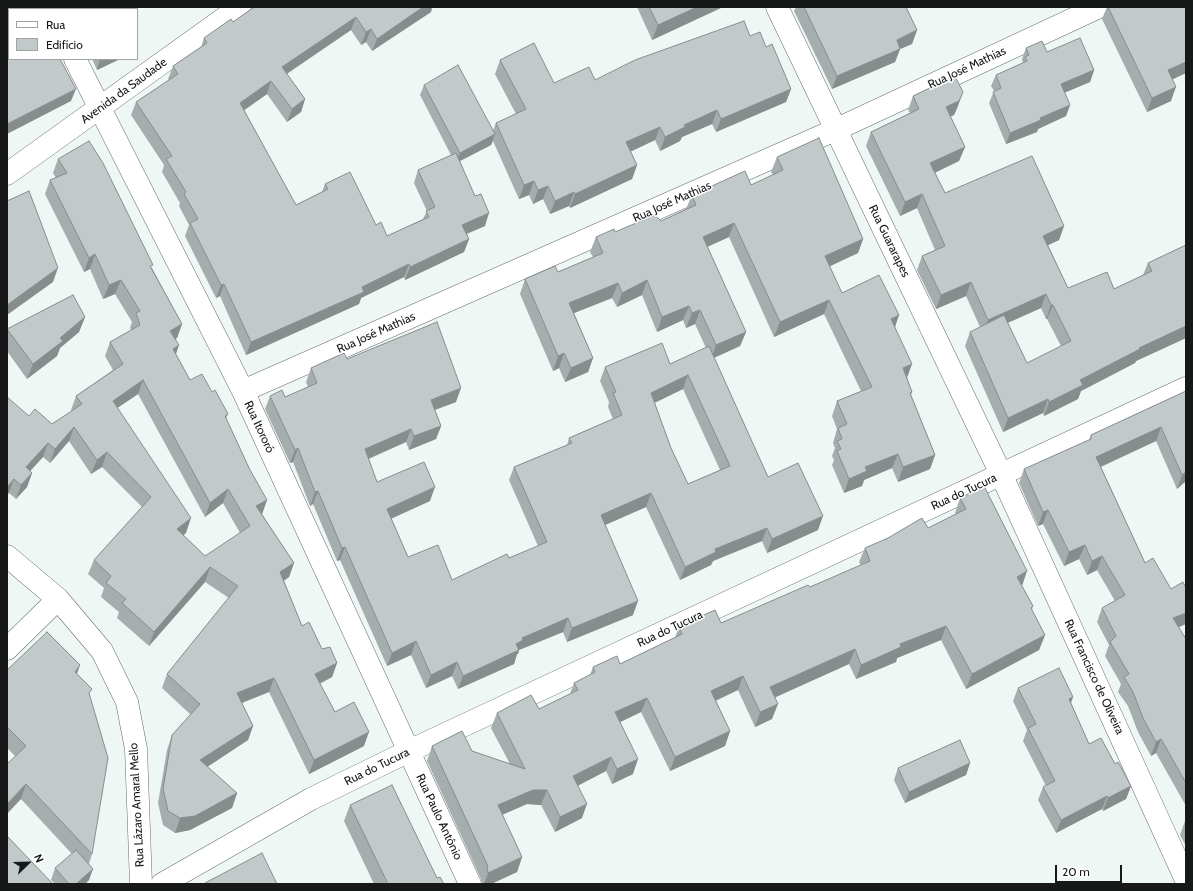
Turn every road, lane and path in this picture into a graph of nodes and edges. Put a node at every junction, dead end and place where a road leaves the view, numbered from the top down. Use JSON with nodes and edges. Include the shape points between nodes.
{"nodes":[{"id":1,"x":240,"y":7,"type":"edge"},
{"id":2,"x":777,"y":7,"type":"edge"},
{"id":3,"x":1099,"y":7,"type":"edge"},
{"id":4,"x":75,"y":60,"type":"edge"},
{"id":5,"x":99,"y":108,"type":"junction"},
{"id":6,"x":835,"y":130,"type":"junction"},
{"id":7,"x":7,"y":174,"type":"edge"},
{"id":8,"x":1186,"y":388,"type":"edge"},
{"id":9,"x":243,"y":391,"type":"junction"},
{"id":10,"x":1001,"y":474,"type":"junction"},
{"id":11,"x":7,"y":556,"type":"edge"},
{"id":12,"x":58,"y":599,"type":"junction"},
{"id":13,"x":7,"y":649,"type":"edge"},
{"id":14,"x":408,"y":751,"type":"junction"},
{"id":15,"x":1186,"y":880,"type":"edge"},
{"id":16,"x":141,"y":884,"type":"edge"},
{"id":17,"x":162,"y":884,"type":"edge"},
{"id":18,"x":470,"y":884,"type":"edge"}],
"edges":[{"from":1,"to":5,"type":"street","name":"Avenida da Saudade"},
{"from":2,"to":6,"type":"street","name":"Rua Guararapes"},
{"from":3,"to":6,"type":"street","name":"Rua José Mathias"},
{"from":4,"to":5,"type":"street","name":"Rua Itororó"},
{"from":5,"to":7,"type":"street","name":"Avenida da Saudade"},
{"from":5,"to":9,"type":"street","name":"Rua Itororó"},
{"from":6,"to":9,"type":"street","name":"Rua José Mathias"},
{"from":6,"to":10,"type":"street","name":"Rua Guararapes"},
{"from":8,"to":10,"type":"street","name":"Rua do Tucura"},
{"from":9,"to":14,"type":"street","name":"Rua Itororó"},
{"from":10,"to":14,"type":"street","name":"Rua do Tucura"},
{"from":10,"to":15,"type":"street","name":"Rua Francisco de Oliveira"},
{"from":11,"to":12,"type":"street","name":"Rua Lázaro Amaral Mello"},
{"from":12,"to":13,"type":"street"},
{"from":12,"to":16,"type":"street","name":"Rua Lázaro Amaral Mello","via":[[102,651],[127,702],[136,749]]},
{"from":14,"to":17,"type":"street","name":"Rua do Tucura","via":[[311,799]]},
{"from":14,"to":18,"type":"street","name":"Rua Paulo Antônio"}]}
